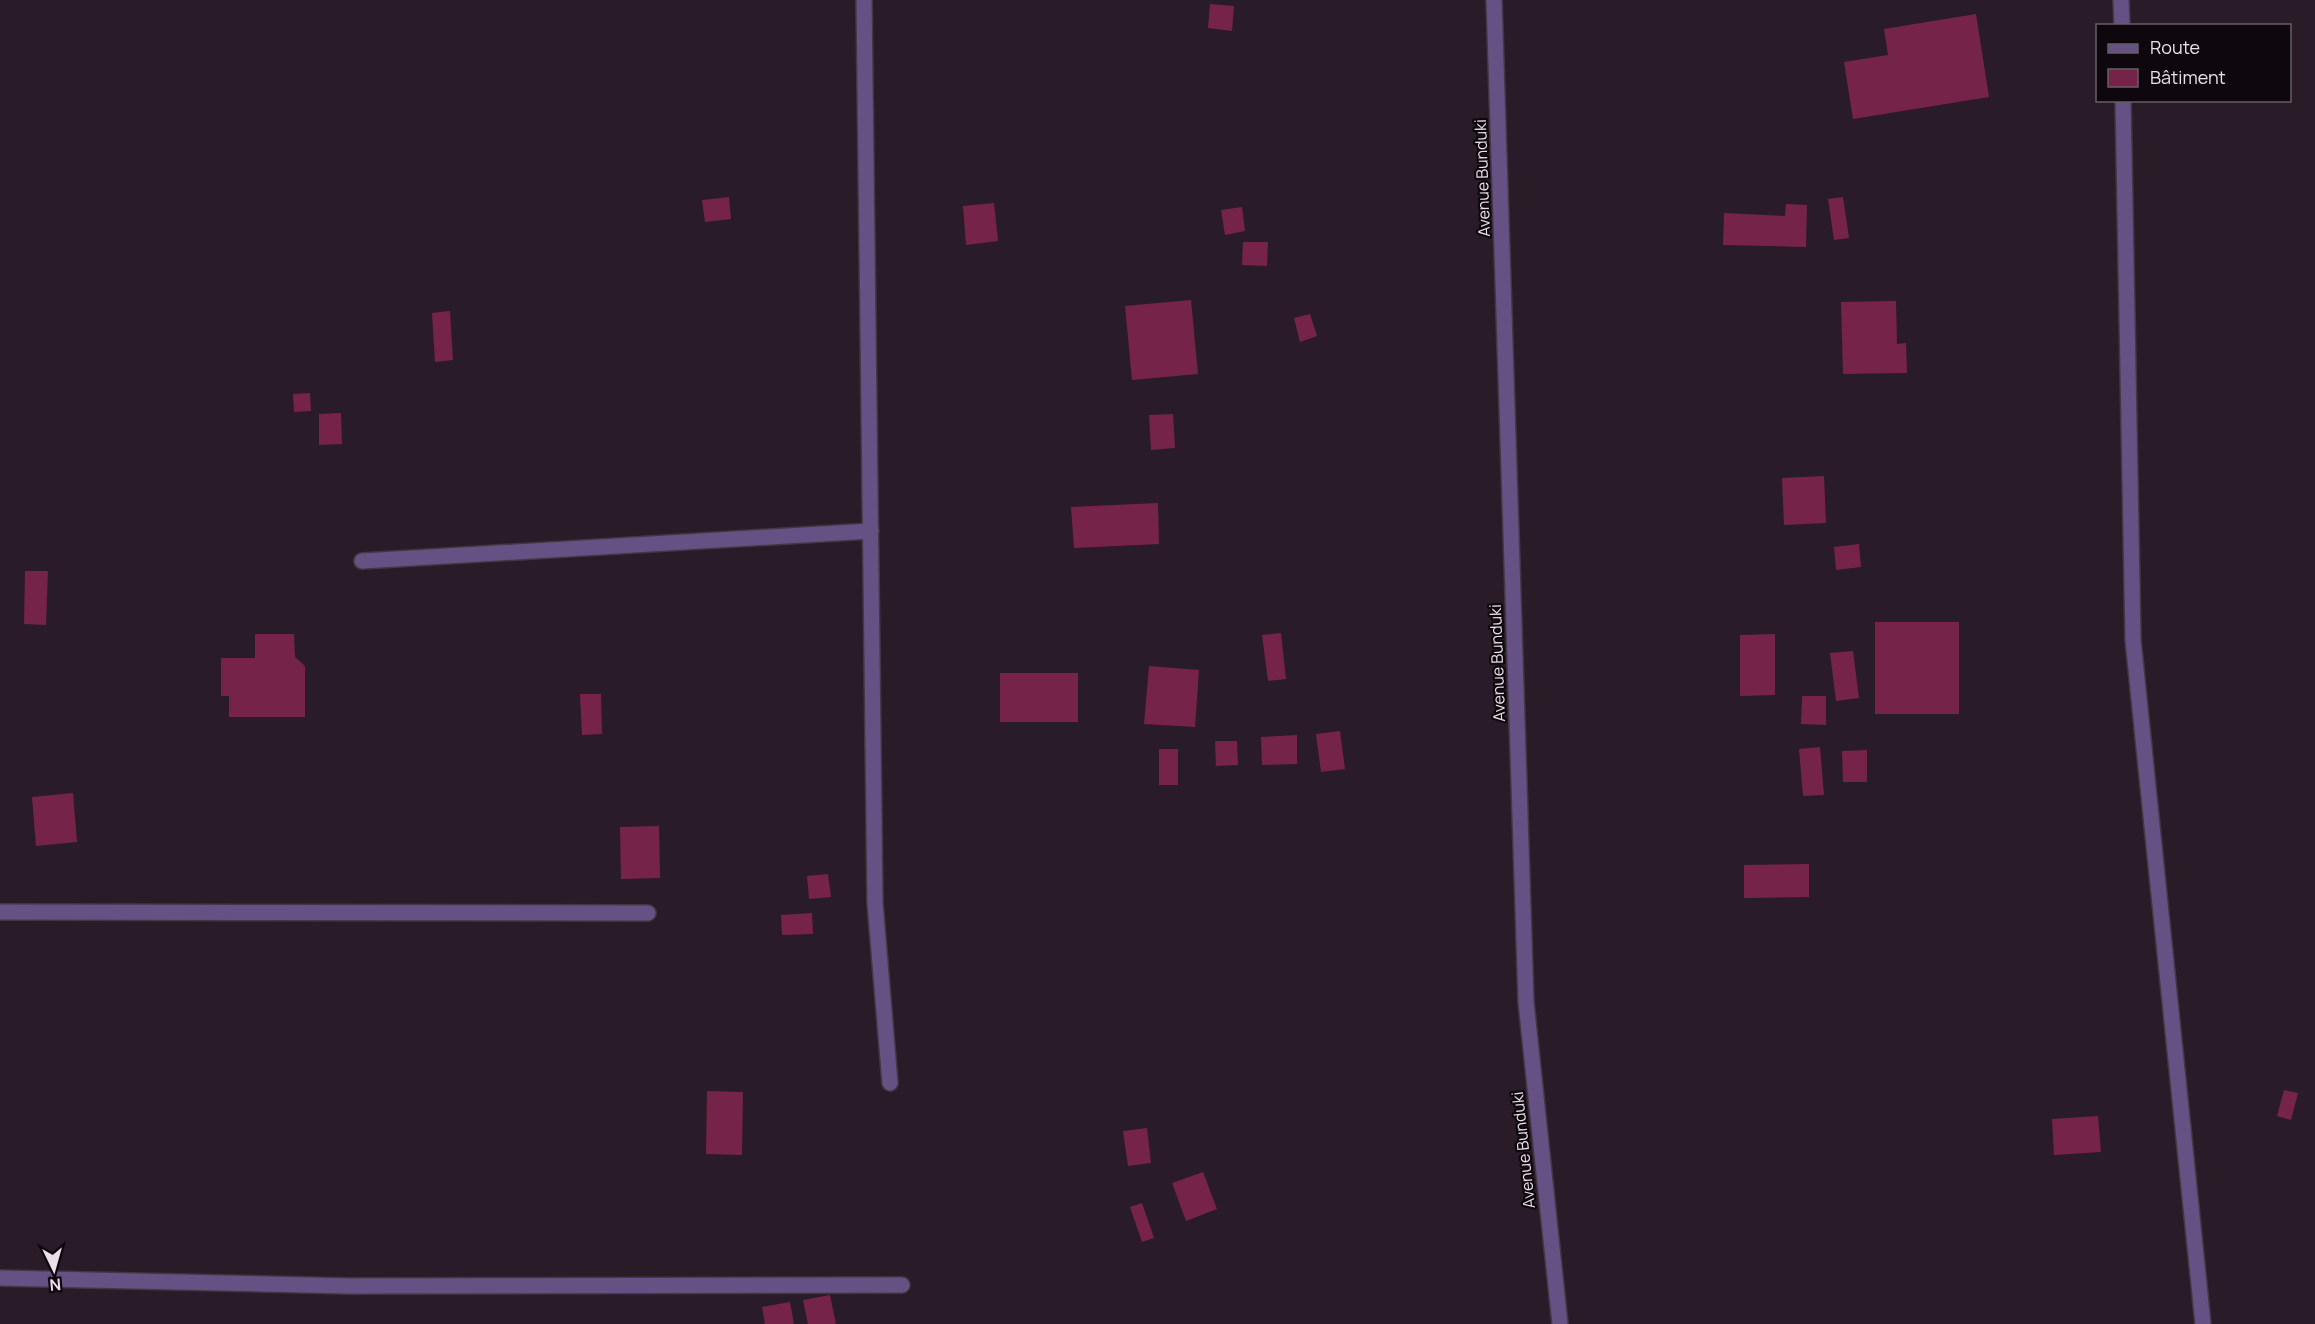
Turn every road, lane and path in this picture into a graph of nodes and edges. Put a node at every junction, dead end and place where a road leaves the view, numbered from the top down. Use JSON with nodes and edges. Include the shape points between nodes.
{"nodes":[{"id":1,"x":864,"y":0,"type":"edge"},
{"id":2,"x":1494,"y":0,"type":"edge"},
{"id":3,"x":2121,"y":0,"type":"edge"},
{"id":4,"x":2122,"y":24,"type":"edge"},
{"id":5,"x":2123,"y":102,"type":"edge"},
{"id":6,"x":871,"y":531,"type":"junction"},
{"id":7,"x":362,"y":561,"type":"dead end"},
{"id":8,"x":0,"y":912,"type":"edge"},
{"id":9,"x":648,"y":913,"type":"dead end"},
{"id":10,"x":890,"y":1083,"type":"dead end"},
{"id":11,"x":0,"y":1278,"type":"edge"},
{"id":12,"x":902,"y":1285,"type":"dead end"},
{"id":13,"x":1560,"y":1324,"type":"edge"},
{"id":14,"x":2203,"y":1324,"type":"edge"}],
"edges":[{"from":1,"to":6,"type":"street"},
{"from":2,"to":13,"type":"street","name":"Avenue Bunduki","via":[[1526,1002]]},
{"from":3,"to":4,"type":"street"},
{"from":5,"to":14,"type":"street","via":[[2133,640]]},
{"from":6,"to":7,"type":"street"},
{"from":6,"to":10,"type":"street","via":[[875,903]]},
{"from":8,"to":9,"type":"street"},
{"from":11,"to":12,"type":"street","via":[[349,1286]]}]}
